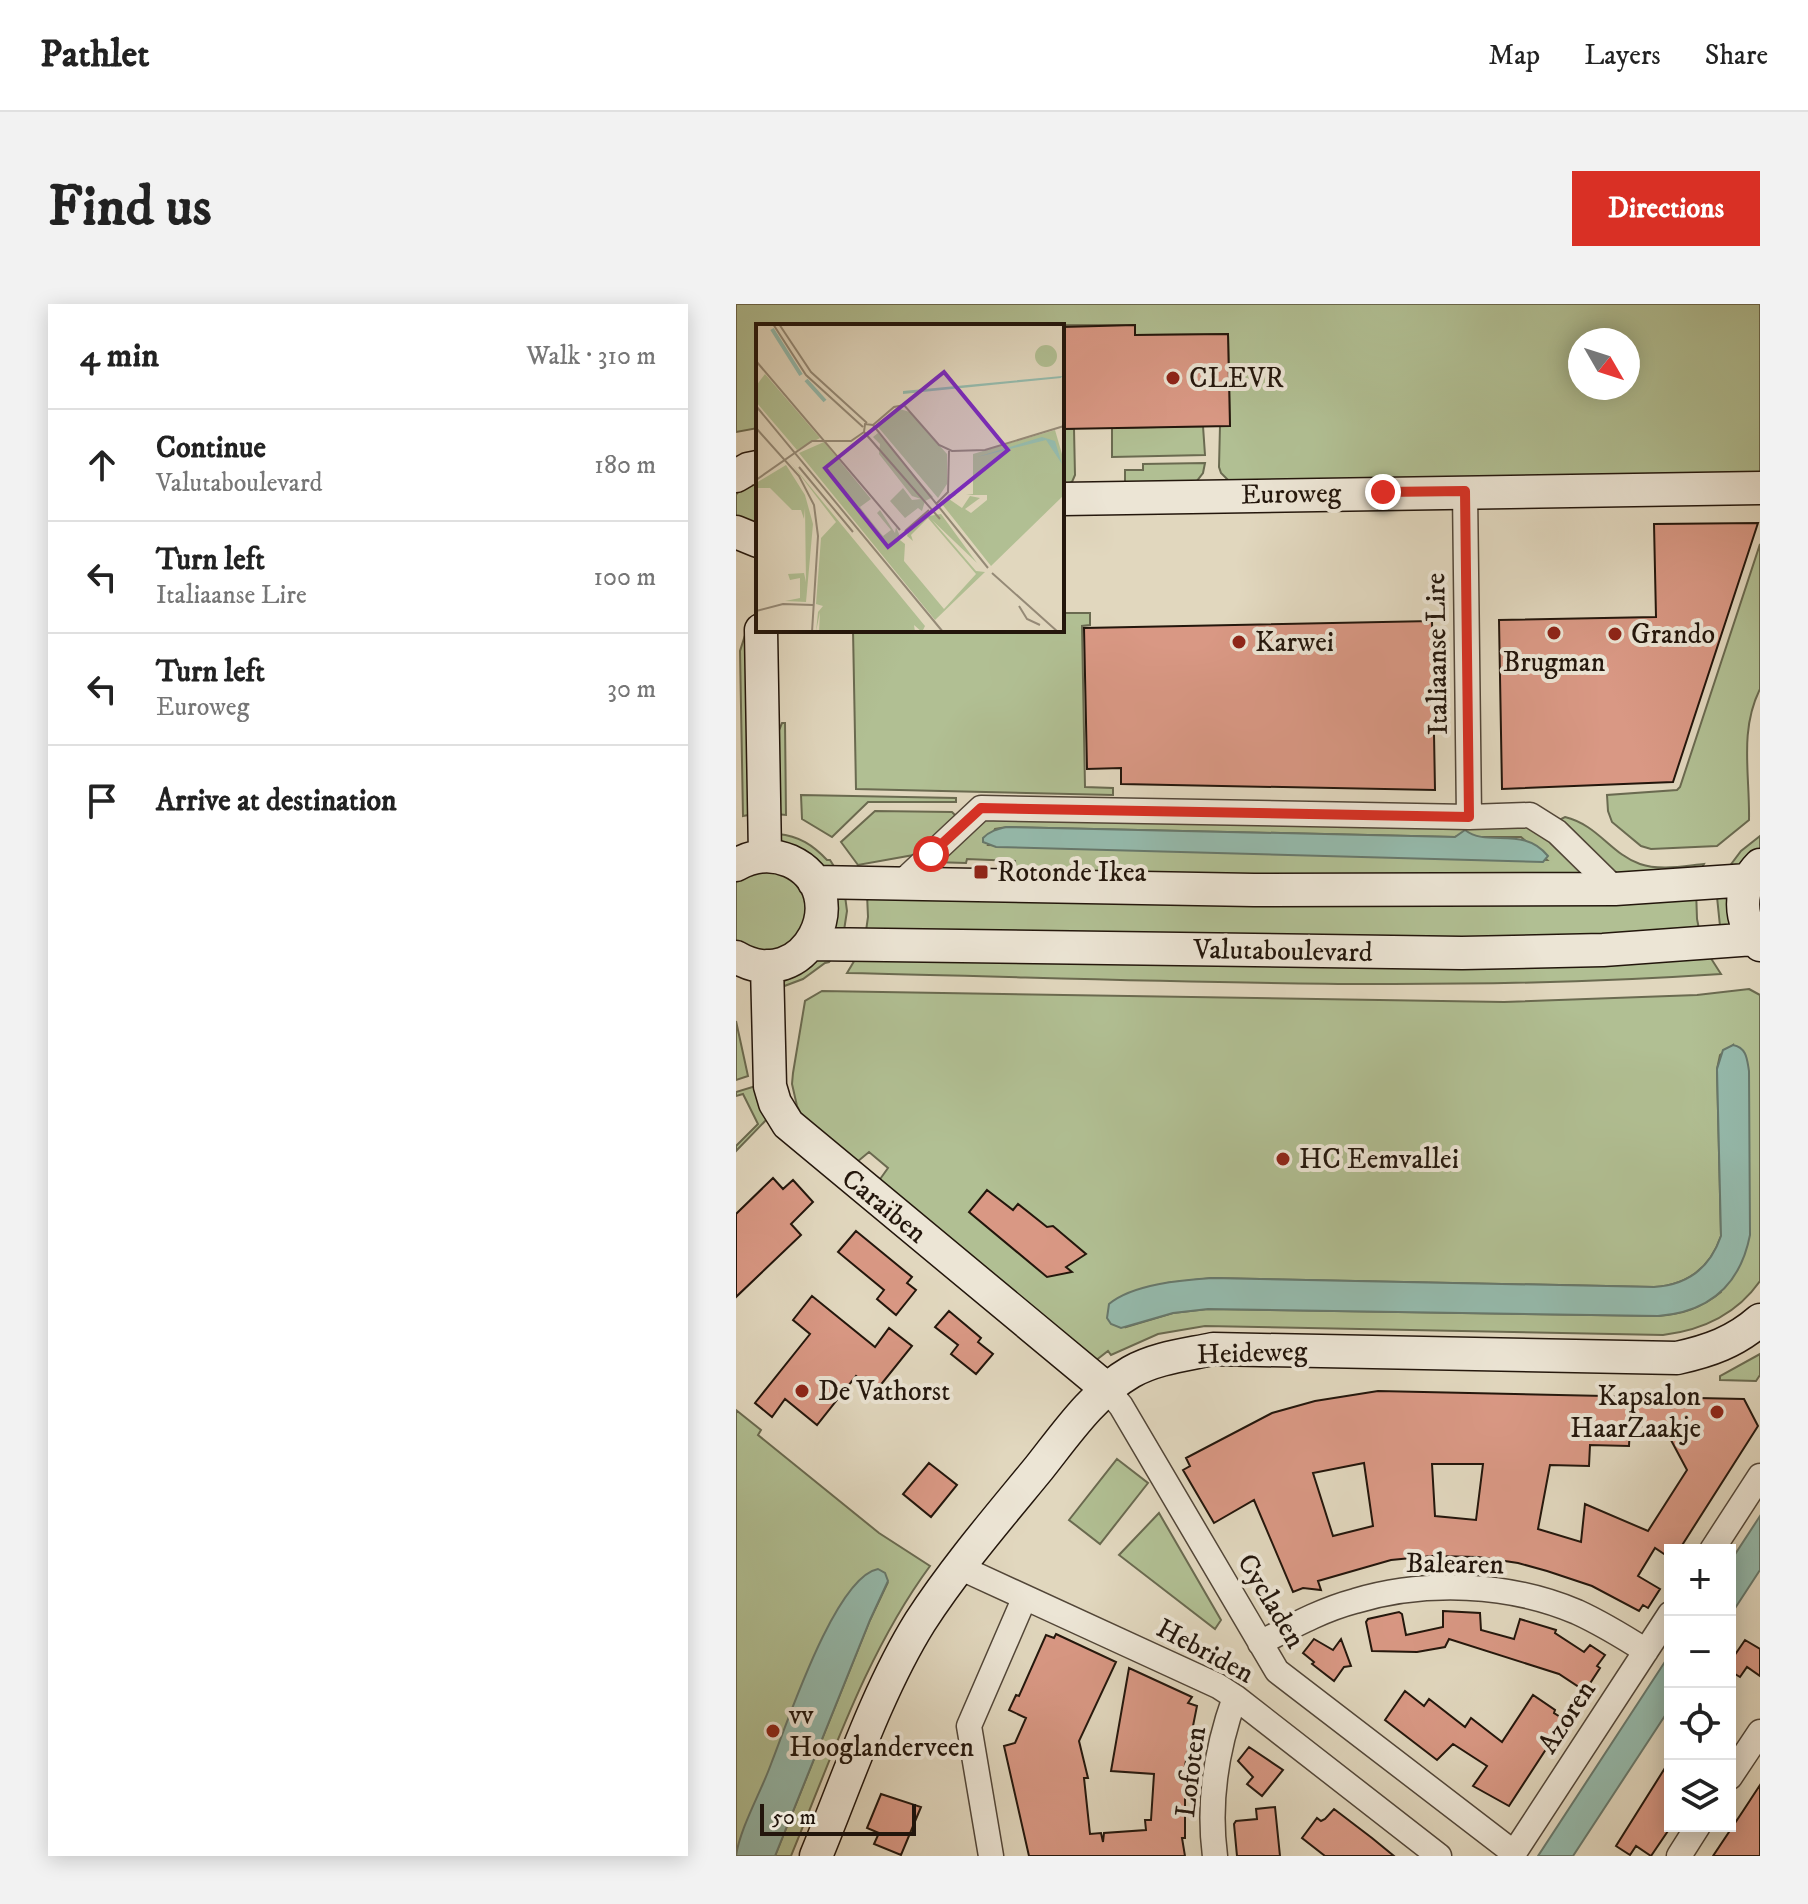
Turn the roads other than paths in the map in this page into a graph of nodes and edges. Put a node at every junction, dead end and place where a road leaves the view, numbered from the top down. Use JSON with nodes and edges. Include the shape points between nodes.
{"nodes":[{"id":1,"x":756,"y":467,"type":"edge"},
{"id":2,"x":736,"y":476,"type":"edge"},
{"id":3,"x":1760,"y":488,"type":"edge"},
{"id":4,"x":1465,"y":491,"type":"junction"},
{"id":5,"x":1064,"y":499,"type":"edge"},
{"id":6,"x":736,"y":532,"type":"edge"},
{"id":7,"x":756,"y":540,"type":"edge"},
{"id":8,"x":761,"y":632,"type":"edge"},
{"id":9,"x":1469,"y":817,"type":"junction"},
{"id":10,"x":751,"y":860,"type":"edge"},
{"id":11,"x":1754,"y":872,"type":"edge"},
{"id":12,"x":814,"y":882,"type":"junction"},
{"id":13,"x":900,"y":884,"type":"junction"},
{"id":14,"x":1615,"y":889,"type":"junction"},
{"id":15,"x":1757,"y":942,"type":"edge"},
{"id":16,"x":811,"y":944,"type":"junction"},
{"id":17,"x":736,"y":957,"type":"edge"},
{"id":18,"x":767,"y":966,"type":"junction"},
{"id":19,"x":1760,"y":1320,"type":"edge"},
{"id":20,"x":1107,"y":1389,"type":"junction"},
{"id":21,"x":1760,"y":1476,"type":"edge"},
{"id":22,"x":1716,"y":1544,"type":"edge"},
{"id":23,"x":959,"y":1567,"type":"junction"},
{"id":24,"x":1024,"y":1599,"type":"junction"},
{"id":25,"x":1669,"y":1616,"type":"edge"},
{"id":26,"x":1260,"y":1643,"type":"junction"},
{"id":27,"x":1646,"y":1651,"type":"junction"},
{"id":28,"x":1235,"y":1697,"type":"junction"},
{"id":29,"x":1760,"y":1732,"type":"edge"},
{"id":30,"x":1736,"y":1768,"type":"edge"},
{"id":31,"x":1694,"y":1832,"type":"edge"},
{"id":32,"x":1514,"y":1853,"type":"joint"},
{"id":33,"x":816,"y":1856,"type":"edge"},
{"id":34,"x":991,"y":1856,"type":"edge"},
{"id":35,"x":1215,"y":1856,"type":"edge"},
{"id":36,"x":1439,"y":1856,"type":"edge"},
{"id":37,"x":1679,"y":1856,"type":"edge"}],
"edges":[{"from":1,"to":2,"type":"street"},
{"from":3,"to":4,"type":"street","name":"Euroweg"},
{"from":4,"to":5,"type":"street","name":"Euroweg"},
{"from":4,"to":9,"type":"street","name":"Italiaanse Lire"},
{"from":6,"to":7,"type":"street"},
{"from":8,"to":10,"type":"street"},
{"from":9,"to":13,"type":"street","via":[[981,808]]},
{"from":9,"to":14,"type":"street","via":[[1530,815],[1557,832]]},
{"from":10,"to":12,"type":"street","via":[[780,857]]},
{"from":11,"to":14,"type":"street"},
{"from":11,"to":15,"type":"street","via":[[1742,905]]},
{"from":12,"to":13,"type":"street"},
{"from":12,"to":16,"type":"street","via":[[822,912]]},
{"from":13,"to":14,"type":"street"},
{"from":15,"to":16,"type":"street","name":"Valutaboulevard","via":[[1477,953]]},
{"from":16,"to":18,"type":"street","via":[[794,959]]},
{"from":17,"to":18,"type":"street"},
{"from":18,"to":20,"type":"street","name":"Caraïben","via":[[770,1086],[788,1124]]},
{"from":19,"to":20,"type":"street","name":"Heideweg","via":[[1720,1346],[1677,1358],[1213,1349],[1154,1361]]},
{"from":20,"to":23,"type":"street","name":"Heideweg"},
{"from":20,"to":26,"type":"street","name":"Cycladen"},
{"from":21,"to":22,"type":"street"},
{"from":23,"to":24,"type":"street","name":"Hebriden"},
{"from":23,"to":33,"type":"street","name":"Heideweg","via":[[920,1622],[888,1681]]},
{"from":24,"to":28,"type":"street","name":"Hebriden"},
{"from":24,"to":34,"type":"street","via":[[969,1726]]},
{"from":25,"to":27,"type":"street","name":"Azoren"},
{"from":26,"to":27,"type":"street","name":"Balearen","via":[[1356,1600],[1418,1588],[1483,1589],[1575,1612]]},
{"from":26,"to":32,"type":"street","name":"Cycladen","via":[[1277,1671]]},
{"from":27,"to":32,"type":"street","name":"Azoren"},
{"from":28,"to":35,"type":"street","name":"Lofoten","via":[[1218,1756]]},
{"from":28,"to":36,"type":"street","name":"Hebriden"},
{"from":29,"to":30,"type":"street"},
{"from":31,"to":37,"type":"street"}]}
